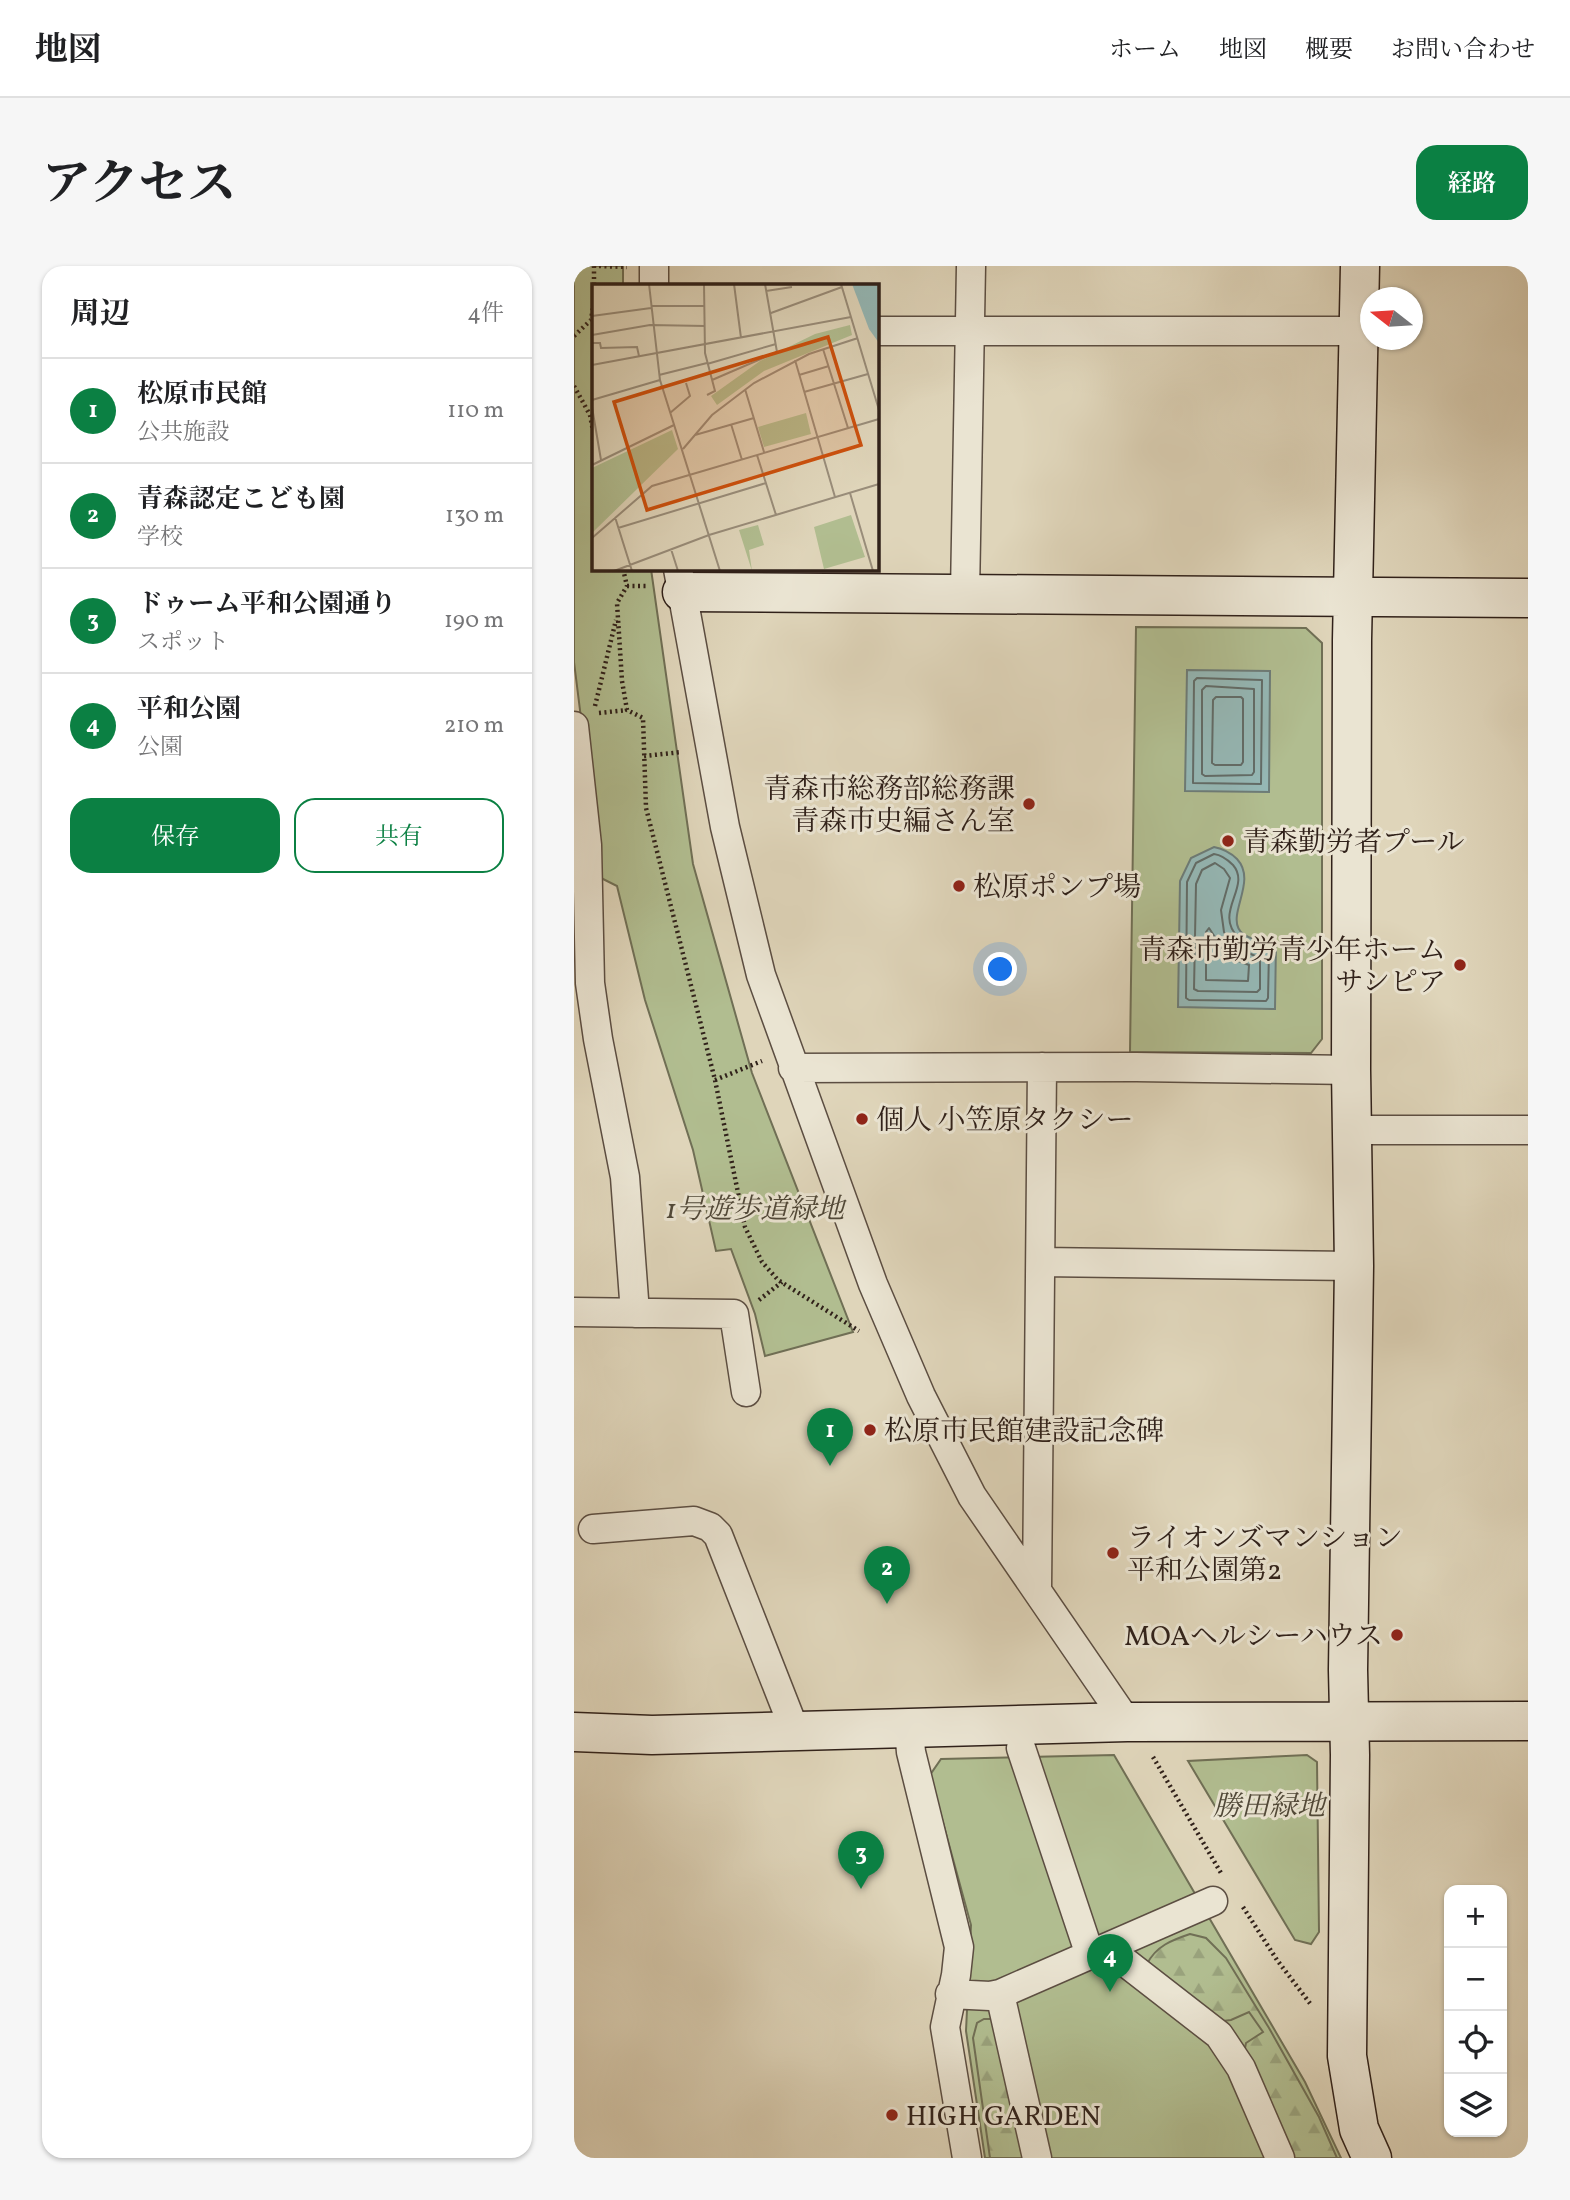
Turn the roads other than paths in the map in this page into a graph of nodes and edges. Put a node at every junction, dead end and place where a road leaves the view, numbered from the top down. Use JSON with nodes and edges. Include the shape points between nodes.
{"nodes":[{"id":1,"x":654,"y":266,"type":"edge"},
{"id":2,"x":971,"y":266,"type":"edge"},
{"id":3,"x":1360,"y":266,"type":"edge"},
{"id":4,"x":654,"y":284,"type":"edge"},
{"id":5,"x":1360,"y":287,"type":"edge"},
{"id":6,"x":970,"y":330,"type":"junction"},
{"id":7,"x":878,"y":331,"type":"edge"},
{"id":8,"x":1360,"y":331,"type":"joint"},
{"id":9,"x":680,"y":580,"type":"edge"},
{"id":10,"x":812,"y":580,"type":"edge"},
{"id":11,"x":965,"y":593,"type":"junction"},
{"id":12,"x":1353,"y":598,"type":"junction"},
{"id":13,"x":1528,"y":598,"type":"edge"},
{"id":14,"x":584,"y":720,"type":"edge"},
{"id":15,"x":1042,"y":1067,"type":"junction"},
{"id":16,"x":793,"y":1068,"type":"junction"},
{"id":17,"x":1351,"y":1070,"type":"junction"},
{"id":18,"x":1353,"y":1130,"type":"junction"},
{"id":19,"x":1528,"y":1130,"type":"edge"},
{"id":20,"x":1041,"y":1262,"type":"junction"},
{"id":21,"x":1354,"y":1266,"type":"junction"},
{"id":22,"x":574,"y":1312,"type":"edge"},
{"id":23,"x":635,"y":1312,"type":"junction"},
{"id":24,"x":746,"y":1392,"type":"dead end"},
{"id":25,"x":593,"y":1529,"type":"dead end"},
{"id":26,"x":1037,"y":1589,"type":"junction"},
{"id":27,"x":1348,"y":1720,"type":"junction"},
{"id":28,"x":1528,"y":1721,"type":"edge"},
{"id":29,"x":1127,"y":1722,"type":"junction"},
{"id":30,"x":909,"y":1729,"type":"junction"},
{"id":31,"x":795,"y":1731,"type":"junction"},
{"id":32,"x":574,"y":1732,"type":"edge"},
{"id":33,"x":1021,"y":1748,"type":"dead end"},
{"id":34,"x":1213,"y":1901,"type":"dead end"},
{"id":35,"x":1099,"y":1951,"type":"junction"},
{"id":36,"x":950,"y":1994,"type":"junction"},
{"id":37,"x":1000,"y":1994,"type":"junction"},
{"id":38,"x":967,"y":2158,"type":"edge"},
{"id":39,"x":1037,"y":2158,"type":"edge"},
{"id":40,"x":1280,"y":2158,"type":"edge"},
{"id":41,"x":1372,"y":2158,"type":"edge"}],
"edges":[{"from":1,"to":4,"type":"street"},
{"from":2,"to":6,"type":"street"},
{"from":3,"to":5,"type":"street"},
{"from":6,"to":7,"type":"street"},
{"from":6,"to":8,"type":"street"},
{"from":6,"to":11,"type":"street"},
{"from":8,"to":12,"type":"street"},
{"from":9,"to":10,"type":"street"},
{"from":9,"to":16,"type":"street","via":[[742,904]]},
{"from":10,"to":11,"type":"street"},
{"from":11,"to":12,"type":"street"},
{"from":12,"to":13,"type":"street"},
{"from":12,"to":17,"type":"street"},
{"from":14,"to":23,"type":"street","via":[[590,983],[625,1178]]},
{"from":15,"to":16,"type":"street"},
{"from":15,"to":17,"type":"street"},
{"from":15,"to":20,"type":"street"},
{"from":16,"to":26,"type":"street","via":[[873,1284],[921,1396],[972,1496]]},
{"from":17,"to":18,"type":"street"},
{"from":18,"to":19,"type":"street"},
{"from":18,"to":21,"type":"street"},
{"from":20,"to":21,"type":"street"},
{"from":20,"to":26,"type":"street"},
{"from":21,"to":27,"type":"street"},
{"from":22,"to":23,"type":"street"},
{"from":23,"to":24,"type":"street","via":[[734,1314]]},
{"from":25,"to":31,"type":"street","via":[[694,1521],[718,1535]]},
{"from":26,"to":29,"type":"street"},
{"from":27,"to":28,"type":"street"},
{"from":27,"to":29,"type":"street"},
{"from":27,"to":41,"type":"street","via":[[1347,2056],[1359,2129]]},
{"from":29,"to":30,"type":"street"},
{"from":30,"to":31,"type":"street"},
{"from":30,"to":36,"type":"street","via":[[958,1947]]},
{"from":31,"to":32,"type":"street"},
{"from":33,"to":35,"type":"street"},
{"from":34,"to":35,"type":"street"},
{"from":35,"to":37,"type":"street"},
{"from":35,"to":40,"type":"street","via":[[1219,2035],[1241,2068]]},
{"from":36,"to":37,"type":"street"},
{"from":36,"to":38,"type":"street","via":[[945,2027]]},
{"from":37,"to":39,"type":"street"}]}
